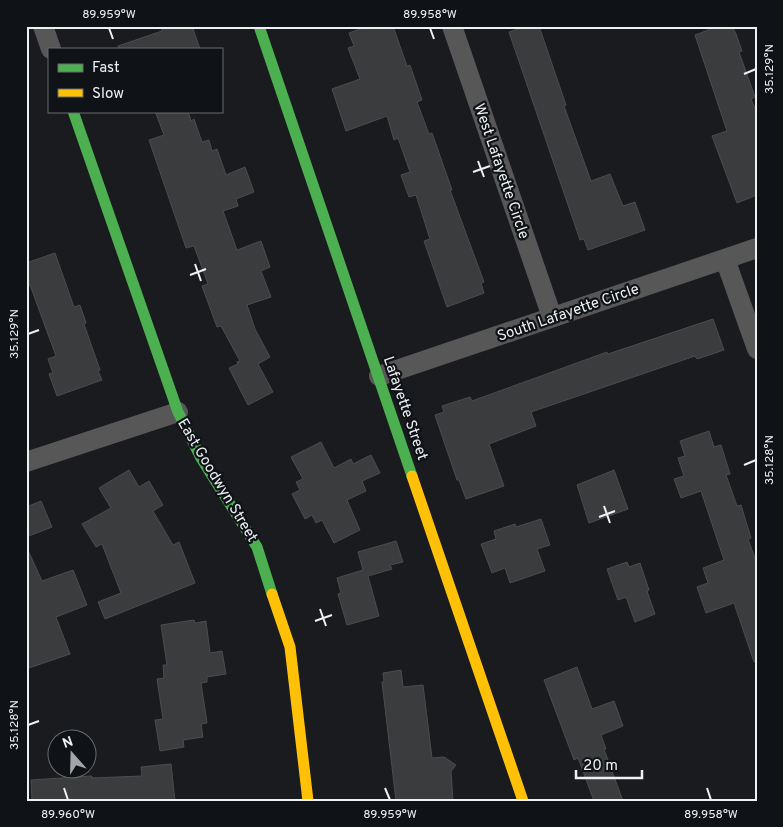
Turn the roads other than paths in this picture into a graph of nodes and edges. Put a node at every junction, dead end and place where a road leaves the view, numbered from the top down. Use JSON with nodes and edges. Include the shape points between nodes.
{"nodes":[{"id":1,"x":43,"y":26,"type":"edge"},
{"id":2,"x":259,"y":26,"type":"edge"},
{"id":3,"x":452,"y":26,"type":"edge"},
{"id":4,"x":51,"y":48,"type":"edge"},
{"id":5,"x":73,"y":112,"type":"edge"},
{"id":6,"x":757,"y":248,"type":"edge"},
{"id":7,"x":726,"y":259,"type":"junction"},
{"id":8,"x":552,"y":317,"type":"junction"},
{"id":9,"x":757,"y":349,"type":"edge"},
{"id":10,"x":379,"y":376,"type":"junction"},
{"id":11,"x":178,"y":412,"type":"junction"},
{"id":12,"x":26,"y":462,"type":"edge"},
{"id":13,"x":308,"y":801,"type":"edge"},
{"id":14,"x":523,"y":801,"type":"edge"}],
"edges":[{"from":1,"to":4,"type":"street"},
{"from":2,"to":10,"type":"street","name":"Lafayette Street"},
{"from":3,"to":8,"type":"street","name":"West Lafayette Circle"},
{"from":5,"to":11,"type":"street","name":"East Goodwyn Street"},
{"from":6,"to":7,"type":"street","name":"South Lafayette Circle"},
{"from":7,"to":8,"type":"street","name":"South Lafayette Circle"},
{"from":7,"to":9,"type":"street"},
{"from":8,"to":10,"type":"street","name":"South Lafayette Circle"},
{"from":10,"to":14,"type":"street","name":"Lafayette Street"},
{"from":11,"to":12,"type":"street"},
{"from":11,"to":13,"type":"street","name":"East Goodwyn Street","via":[[201,458],[257,547],[290,647]]}]}
